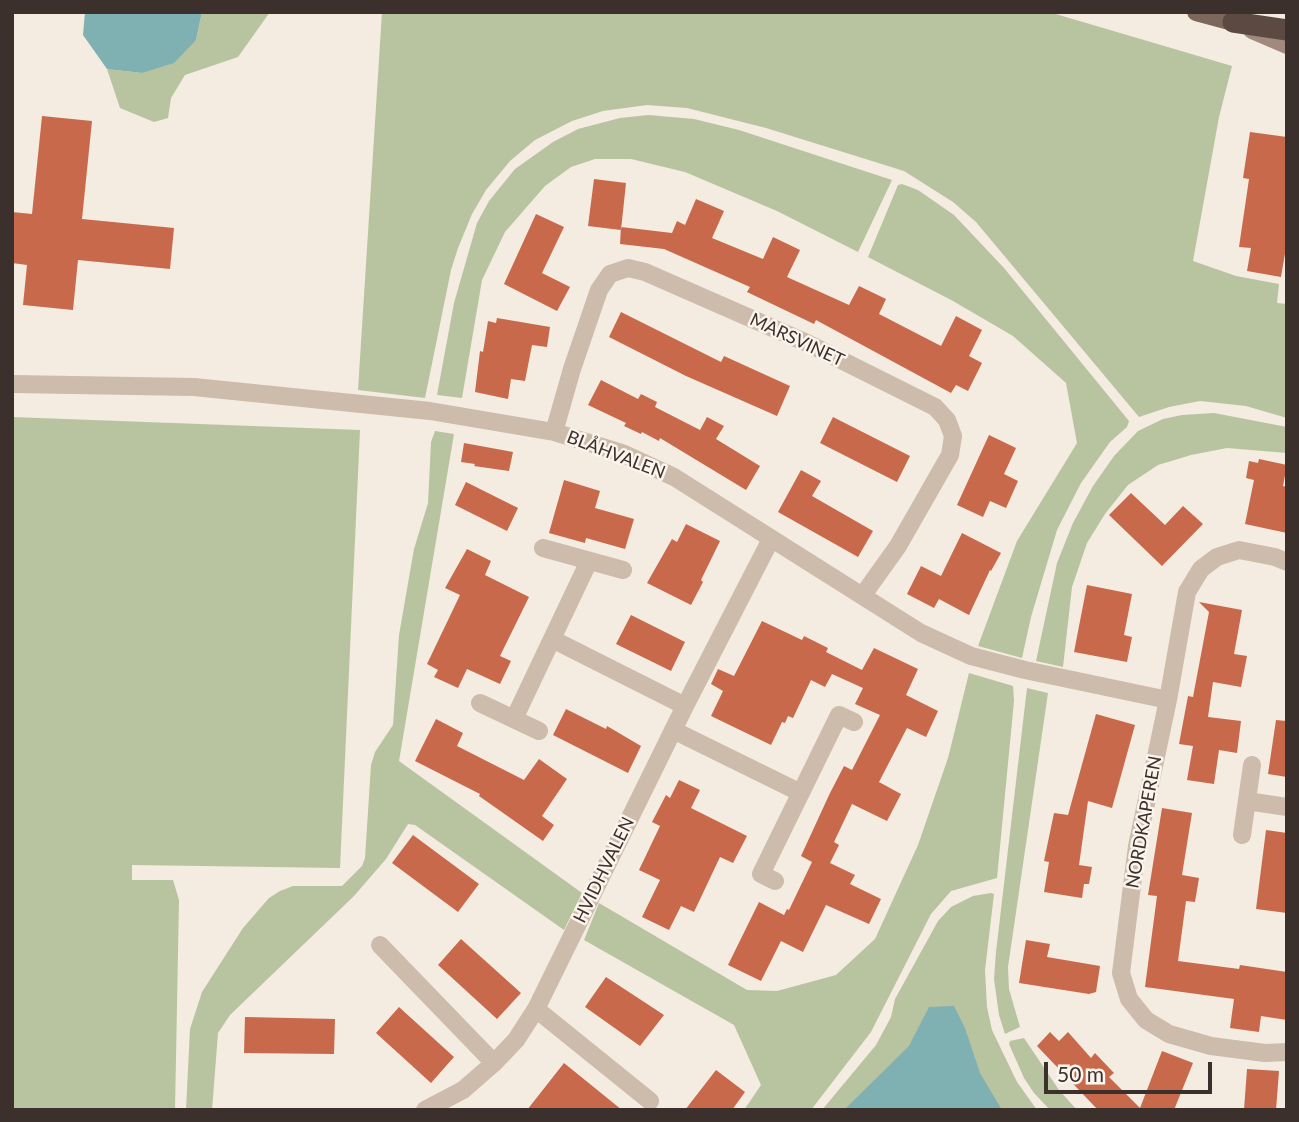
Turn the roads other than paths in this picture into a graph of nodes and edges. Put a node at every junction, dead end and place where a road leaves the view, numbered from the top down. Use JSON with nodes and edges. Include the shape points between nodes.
{"nodes":[{"id":1,"x":1196,"y":12,"type":"edge"},
{"id":2,"x":1233,"y":22,"type":"junction"},
{"id":3,"x":1287,"y":30,"type":"edge"},
{"id":4,"x":1287,"y":45,"type":"edge"},
{"id":5,"x":12,"y":384,"type":"edge"},
{"id":6,"x":554,"y":432,"type":"junction"},
{"id":7,"x":771,"y":539,"type":"junction"},
{"id":8,"x":543,"y":548,"type":"dead end"},
{"id":9,"x":589,"y":561,"type":"junction"},
{"id":10,"x":1287,"y":562,"type":"edge"},
{"id":11,"x":622,"y":570,"type":"dead end"},
{"id":12,"x":863,"y":595,"type":"junction"},
{"id":13,"x":552,"y":639,"type":"junction"},
{"id":14,"x":1168,"y":700,"type":"junction"},
{"id":15,"x":480,"y":703,"type":"dead end"},
{"id":16,"x":685,"y":706,"type":"junction"},
{"id":17,"x":514,"y":719,"type":"junction"},
{"id":18,"x":854,"y":723,"type":"dead end"},
{"id":19,"x":673,"y":730,"type":"junction"},
{"id":20,"x":540,"y":731,"type":"dead end"},
{"id":21,"x":1252,"y":765,"type":"dead end"},
{"id":22,"x":801,"y":793,"type":"junction"},
{"id":23,"x":1247,"y":801,"type":"junction"},
{"id":24,"x":1287,"y":807,"type":"edge"},
{"id":25,"x":1242,"y":835,"type":"dead end"},
{"id":26,"x":775,"y":881,"type":"dead end"},
{"id":27,"x":380,"y":945,"type":"dead end"},
{"id":28,"x":536,"y":1009,"type":"junction"},
{"id":29,"x":1287,"y":1052,"type":"edge"},
{"id":30,"x":494,"y":1063,"type":"junction"},
{"id":31,"x":650,"y":1101,"type":"dead end"},
{"id":32,"x":428,"y":1109,"type":"edge"}],
"edges":[{"from":1,"to":2,"type":"main road"},
{"from":2,"to":3,"type":"highway"},
{"from":2,"to":4,"type":"street"},
{"from":5,"to":6,"type":"street","name":"BLÅHVALEN","via":[[194,387],[430,411]]},
{"from":6,"to":7,"type":"street","name":"BLÅHVALEN","via":[[622,453],[674,477]]},
{"from":6,"to":12,"type":"street","name":"MARSVINET","via":[[598,290],[610,274],[628,268],[807,343],[935,407],[953,436],[950,455],[898,547]]},
{"from":7,"to":12,"type":"street","name":"BLÅHVALEN"},
{"from":7,"to":16,"type":"street","name":"HVIDHVALEN"},
{"from":8,"to":9,"type":"street"},
{"from":9,"to":11,"type":"street"},
{"from":9,"to":13,"type":"street"},
{"from":10,"to":14,"type":"street","name":"NORDKAPEREN","via":[[1239,550],[1200,569],[1187,592]]},
{"from":12,"to":14,"type":"street","name":"BLÅHVALEN","via":[[921,633],[971,656]]},
{"from":13,"to":16,"type":"street"},
{"from":13,"to":17,"type":"street"},
{"from":14,"to":29,"type":"street","name":"NORDKAPEREN","via":[[1137,846],[1121,973],[1129,999],[1146,1020],[1169,1034],[1211,1046]]},
{"from":15,"to":17,"type":"street"},
{"from":16,"to":19,"type":"street","name":"HVIDHVALEN"},
{"from":17,"to":20,"type":"street"},
{"from":18,"to":22,"type":"street","via":[[839,715]]},
{"from":19,"to":22,"type":"street"},
{"from":19,"to":28,"type":"street","name":"HVIDHVALEN"},
{"from":21,"to":23,"type":"street"},
{"from":22,"to":26,"type":"street","via":[[761,874]]},
{"from":23,"to":24,"type":"street"},
{"from":23,"to":25,"type":"street"},
{"from":27,"to":30,"type":"street"},
{"from":28,"to":30,"type":"street","name":"HVIDHVALEN"},
{"from":28,"to":31,"type":"street"},
{"from":30,"to":32,"type":"street","name":"HVIDHVALEN","via":[[463,1090]]}]}
